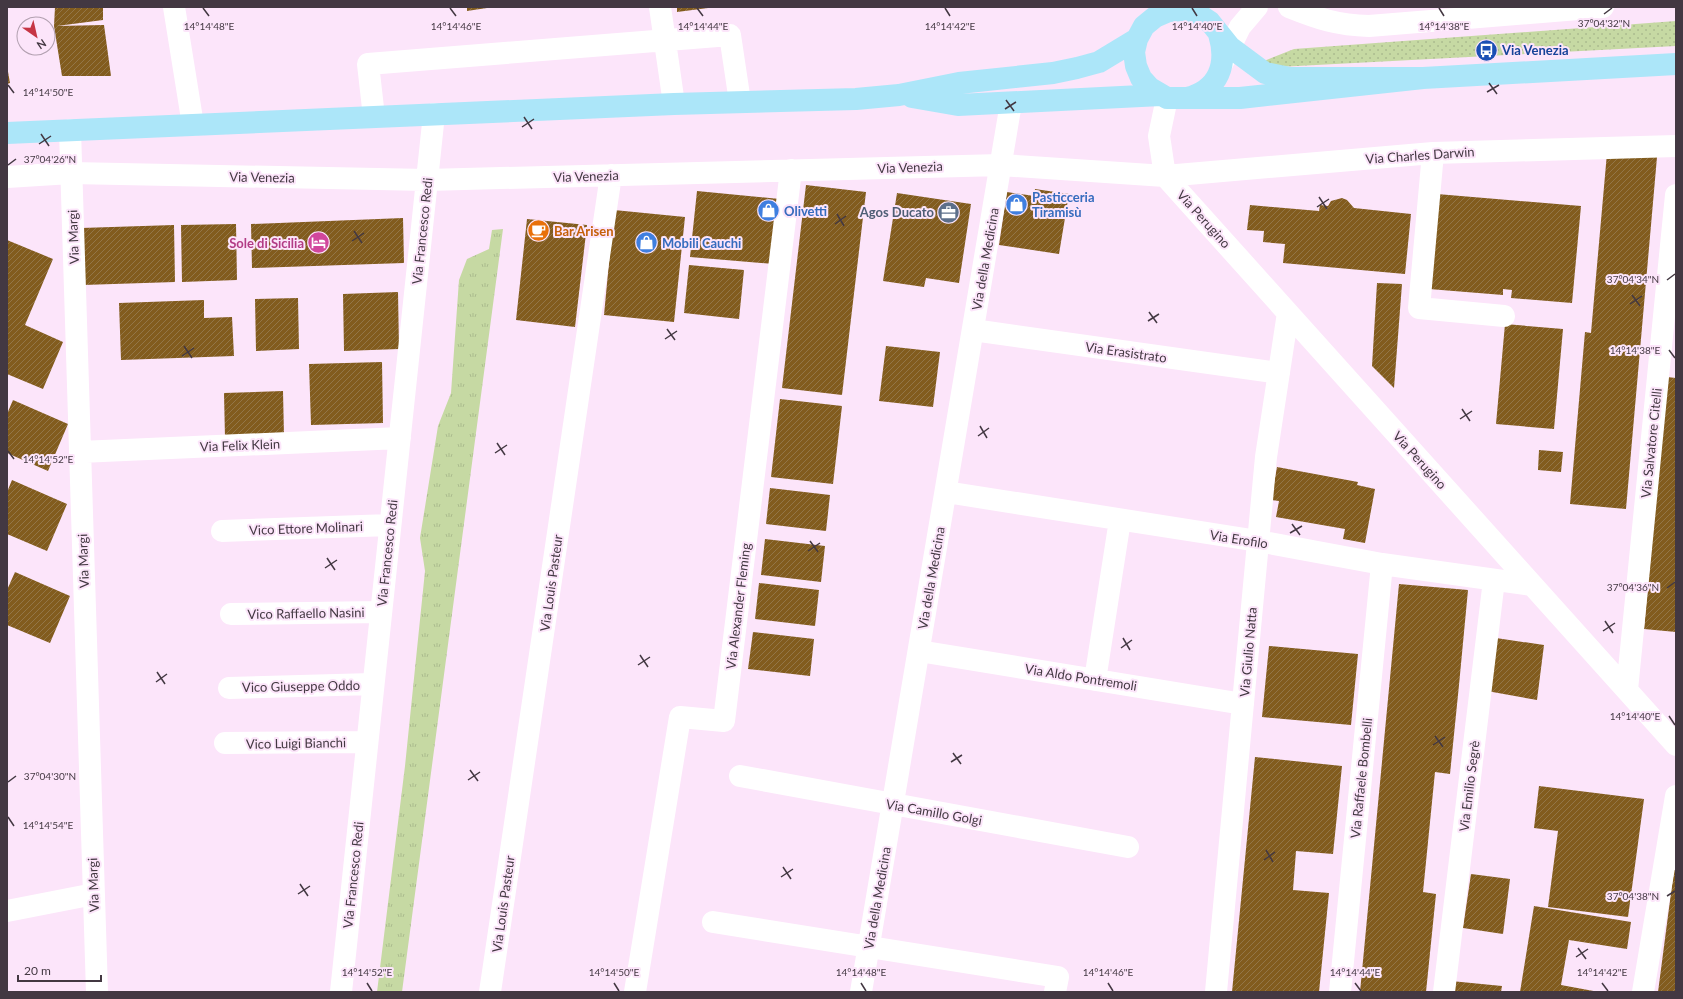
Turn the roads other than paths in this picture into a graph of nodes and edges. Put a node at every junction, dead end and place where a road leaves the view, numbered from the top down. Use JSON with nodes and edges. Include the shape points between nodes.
{"nodes":[{"id":1,"x":174,"y":7,"type":"edge"},
{"id":2,"x":660,"y":7,"type":"edge"},
{"id":3,"x":1257,"y":7,"type":"edge"},
{"id":4,"x":1289,"y":7,"type":"edge"},
{"id":5,"x":1603,"y":7,"type":"edge"},
{"id":6,"x":1574,"y":8,"type":"edge"},
{"id":7,"x":1196,"y":10,"type":"edge"},
{"id":8,"x":1161,"y":12,"type":"edge"},
{"id":9,"x":1137,"y":39,"type":"junction"},
{"id":10,"x":665,"y":40,"type":"junction"},
{"id":11,"x":1224,"y":48,"type":"junction"},
{"id":12,"x":1676,"y":64,"type":"edge"},
{"id":13,"x":1423,"y":78,"type":"junction"},
{"id":14,"x":899,"y":95,"type":"junction"},
{"id":15,"x":1170,"y":97,"type":"junction"},
{"id":16,"x":740,"y":102,"type":"junction"},
{"id":17,"x":1011,"y":103,"type":"junction"},
{"id":18,"x":674,"y":104,"type":"junction"},
{"id":19,"x":434,"y":114,"type":"junction"},
{"id":20,"x":374,"y":117,"type":"junction"},
{"id":21,"x":193,"y":125,"type":"junction"},
{"id":22,"x":70,"y":130,"type":"junction"},
{"id":23,"x":7,"y":133,"type":"edge"},
{"id":24,"x":1676,"y":146,"type":"edge"},
{"id":25,"x":1433,"y":153,"type":"junction"},
{"id":26,"x":1001,"y":164,"type":"junction"},
{"id":27,"x":791,"y":170,"type":"junction"},
{"id":28,"x":71,"y":173,"type":"junction"},
{"id":29,"x":611,"y":175,"type":"junction"},
{"id":30,"x":1164,"y":176,"type":"junction"},
{"id":31,"x":7,"y":177,"type":"edge"},
{"id":32,"x":427,"y":180,"type":"junction"},
{"id":33,"x":1676,"y":195,"type":"edge"},
{"id":34,"x":1288,"y":312,"type":"junction"},
{"id":35,"x":1504,"y":316,"type":"dead end"},
{"id":36,"x":973,"y":330,"type":"junction"},
{"id":37,"x":1278,"y":373,"type":"junction"},
{"id":38,"x":400,"y":438,"type":"junction"},
{"id":39,"x":80,"y":452,"type":"junction"},
{"id":40,"x":946,"y":492,"type":"junction"},
{"id":41,"x":1120,"y":520,"type":"junction"},
{"id":42,"x":390,"y":525,"type":"junction"},
{"id":43,"x":222,"y":531,"type":"dead end"},
{"id":44,"x":1258,"y":541,"type":"junction"},
{"id":45,"x":1382,"y":564,"type":"junction"},
{"id":46,"x":1494,"y":580,"type":"junction"},
{"id":47,"x":1532,"y":585,"type":"junction"},
{"id":48,"x":381,"y":612,"type":"junction"},
{"id":49,"x":231,"y":614,"type":"dead end"},
{"id":50,"x":919,"y":651,"type":"junction"},
{"id":51,"x":1095,"y":680,"type":"junction"},
{"id":52,"x":373,"y":684,"type":"junction"},
{"id":53,"x":229,"y":688,"type":"dead end"},
{"id":54,"x":1627,"y":690,"type":"junction"},
{"id":55,"x":1243,"y":704,"type":"junction"},
{"id":56,"x":367,"y":742,"type":"junction"},
{"id":57,"x":225,"y":743,"type":"dead end"},
{"id":58,"x":1676,"y":745,"type":"edge"},
{"id":59,"x":740,"y":776,"type":"dead end"},
{"id":60,"x":1676,"y":796,"type":"edge"},
{"id":61,"x":893,"y":805,"type":"junction"},
{"id":62,"x":1128,"y":847,"type":"dead end"},
{"id":63,"x":94,"y":894,"type":"junction"},
{"id":64,"x":7,"y":911,"type":"edge"},
{"id":65,"x":713,"y":922,"type":"dead end"},
{"id":66,"x":868,"y":947,"type":"junction"},
{"id":67,"x":1056,"y":984,"type":"edge"},
{"id":68,"x":97,"y":992,"type":"edge"},
{"id":69,"x":341,"y":992,"type":"edge"},
{"id":70,"x":490,"y":992,"type":"edge"},
{"id":71,"x":634,"y":992,"type":"edge"},
{"id":72,"x":861,"y":992,"type":"edge"},
{"id":73,"x":1216,"y":992,"type":"edge"},
{"id":74,"x":1340,"y":992,"type":"edge"},
{"id":75,"x":1444,"y":992,"type":"edge"},
{"id":76,"x":1643,"y":992,"type":"edge"}],
"edges":[{"from":1,"to":21,"type":"street"},
{"from":2,"to":10,"type":"street"},
{"from":3,"to":11,"type":"street"},
{"from":4,"to":6,"type":"street","via":[[1337,24],[1369,26]]},
{"from":5,"to":6,"type":"street"},
{"from":7,"to":8,"type":"main road"},
{"from":7,"to":11,"type":"main road","via":[[1210,22]]},
{"from":8,"to":9,"type":"main road","via":[[1144,26]]},
{"from":9,"to":14,"type":"main road","via":[[1100,62],[1077,68],[959,83]]},
{"from":9,"to":15,"type":"main road","via":[[1134,52],[1141,78],[1150,88]]},
{"from":10,"to":16,"type":"street","via":[[730,35]]},
{"from":10,"to":18,"type":"street"},
{"from":10,"to":20,"type":"street","via":[[368,64]]},
{"from":11,"to":13,"type":"main road","via":[[1265,73],[1290,78]]},
{"from":11,"to":15,"type":"main road","via":[[1218,76],[1208,88],[1196,96]]},
{"from":12,"to":13,"type":"main road"},
{"from":13,"to":15,"type":"main road","via":[[1240,98]]},
{"from":14,"to":16,"type":"main road","via":[[856,99]]},
{"from":14,"to":17,"type":"main road","via":[[958,105]]},
{"from":15,"to":17,"type":"main road"},
{"from":15,"to":30,"type":"street","via":[[1159,136]]},
{"from":16,"to":18,"type":"main road"},
{"from":17,"to":26,"type":"street","name":"Via della Medicina"},
{"from":18,"to":19,"type":"main road"},
{"from":19,"to":20,"type":"main road"},
{"from":19,"to":32,"type":"street","name":"Via Francesco Redi"},
{"from":20,"to":21,"type":"main road"},
{"from":21,"to":22,"type":"main road"},
{"from":22,"to":23,"type":"main road"},
{"from":22,"to":28,"type":"street","name":"Via Margi"},
{"from":24,"to":25,"type":"street","name":"Via Charles Darwin"},
{"from":25,"to":30,"type":"street","name":"Via Charles Darwin"},
{"from":25,"to":35,"type":"street","via":[[1419,308]]},
{"from":26,"to":27,"type":"street","name":"Via Venezia"},
{"from":26,"to":30,"type":"street","name":"Via Venezia"},
{"from":26,"to":36,"type":"street","name":"Via della Medicina"},
{"from":27,"to":29,"type":"street","name":"Via Venezia"},
{"from":27,"to":71,"type":"street","name":"Via Alexander Fleming","via":[[724,721],[680,717]]},
{"from":28,"to":31,"type":"street","name":"Via Venezia"},
{"from":28,"to":32,"type":"street","name":"Via Venezia"},
{"from":28,"to":39,"type":"street","name":"Via Margi"},
{"from":29,"to":32,"type":"street","name":"Via Venezia"},
{"from":29,"to":70,"type":"street","name":"Via Louis Pasteur"},
{"from":30,"to":34,"type":"street","name":"Via Perugino"},
{"from":32,"to":38,"type":"street","name":"Via Francesco Redi"},
{"from":33,"to":54,"type":"street","name":"Via Salvatore Citelli"},
{"from":34,"to":37,"type":"street","name":"Via Giulio Natta"},
{"from":34,"to":47,"type":"street","name":"Via Perugino"},
{"from":36,"to":37,"type":"street","name":"Via Erasistrato"},
{"from":36,"to":40,"type":"street","name":"Via della Medicina"},
{"from":37,"to":44,"type":"street","name":"Via Giulio Natta"},
{"from":38,"to":39,"type":"street","name":"Via Felix Klein"},
{"from":38,"to":42,"type":"street","name":"Via Francesco Redi"},
{"from":39,"to":63,"type":"street","name":"Via Margi"},
{"from":40,"to":41,"type":"street","name":"Via Erofilo"},
{"from":40,"to":50,"type":"street","name":"Via della Medicina"},
{"from":41,"to":44,"type":"street","name":"Via Erofilo"},
{"from":41,"to":51,"type":"street"},
{"from":42,"to":43,"type":"street","name":"Vico Ettore Molinari"},
{"from":42,"to":48,"type":"street","name":"Via Francesco Redi"},
{"from":44,"to":45,"type":"street","name":"Via Erofilo"},
{"from":44,"to":55,"type":"street","name":"Via Giulio Natta"},
{"from":45,"to":46,"type":"street","name":"Via Erofilo"},
{"from":45,"to":74,"type":"street","name":"Via Raffaele Bombelli"},
{"from":46,"to":47,"type":"street","name":"Via Erofilo"},
{"from":46,"to":75,"type":"street","name":"Via Emilio Segrè"},
{"from":47,"to":54,"type":"street","name":"Via Perugino"},
{"from":48,"to":49,"type":"street","name":"Vico Raffaello Nasini"},
{"from":48,"to":52,"type":"street","name":"Via Francesco Redi"},
{"from":50,"to":51,"type":"street","name":"Via Aldo Pontremoli"},
{"from":50,"to":61,"type":"street","name":"Via della Medicina"},
{"from":51,"to":55,"type":"street","name":"Via Aldo Pontremoli"},
{"from":52,"to":53,"type":"street","name":"Vico Giuseppe Oddo"},
{"from":52,"to":56,"type":"street","name":"Via Francesco Redi"},
{"from":54,"to":58,"type":"street","name":"Via Perugino"},
{"from":55,"to":73,"type":"street","name":"Via Giulio Natta"},
{"from":56,"to":57,"type":"street","name":"Vico Luigi Bianchi"},
{"from":56,"to":69,"type":"street","name":"Via Francesco Redi"},
{"from":59,"to":61,"type":"street","name":"Via Camillo Golgi"},
{"from":60,"to":76,"type":"street"},
{"from":61,"to":62,"type":"street","name":"Via Camillo Golgi"},
{"from":61,"to":66,"type":"street","name":"Via della Medicina"},
{"from":63,"to":64,"type":"street"},
{"from":63,"to":68,"type":"street","name":"Via Margi"},
{"from":65,"to":66,"type":"street"},
{"from":66,"to":67,"type":"street"},
{"from":66,"to":72,"type":"street","name":"Via della Medicina"}]}
